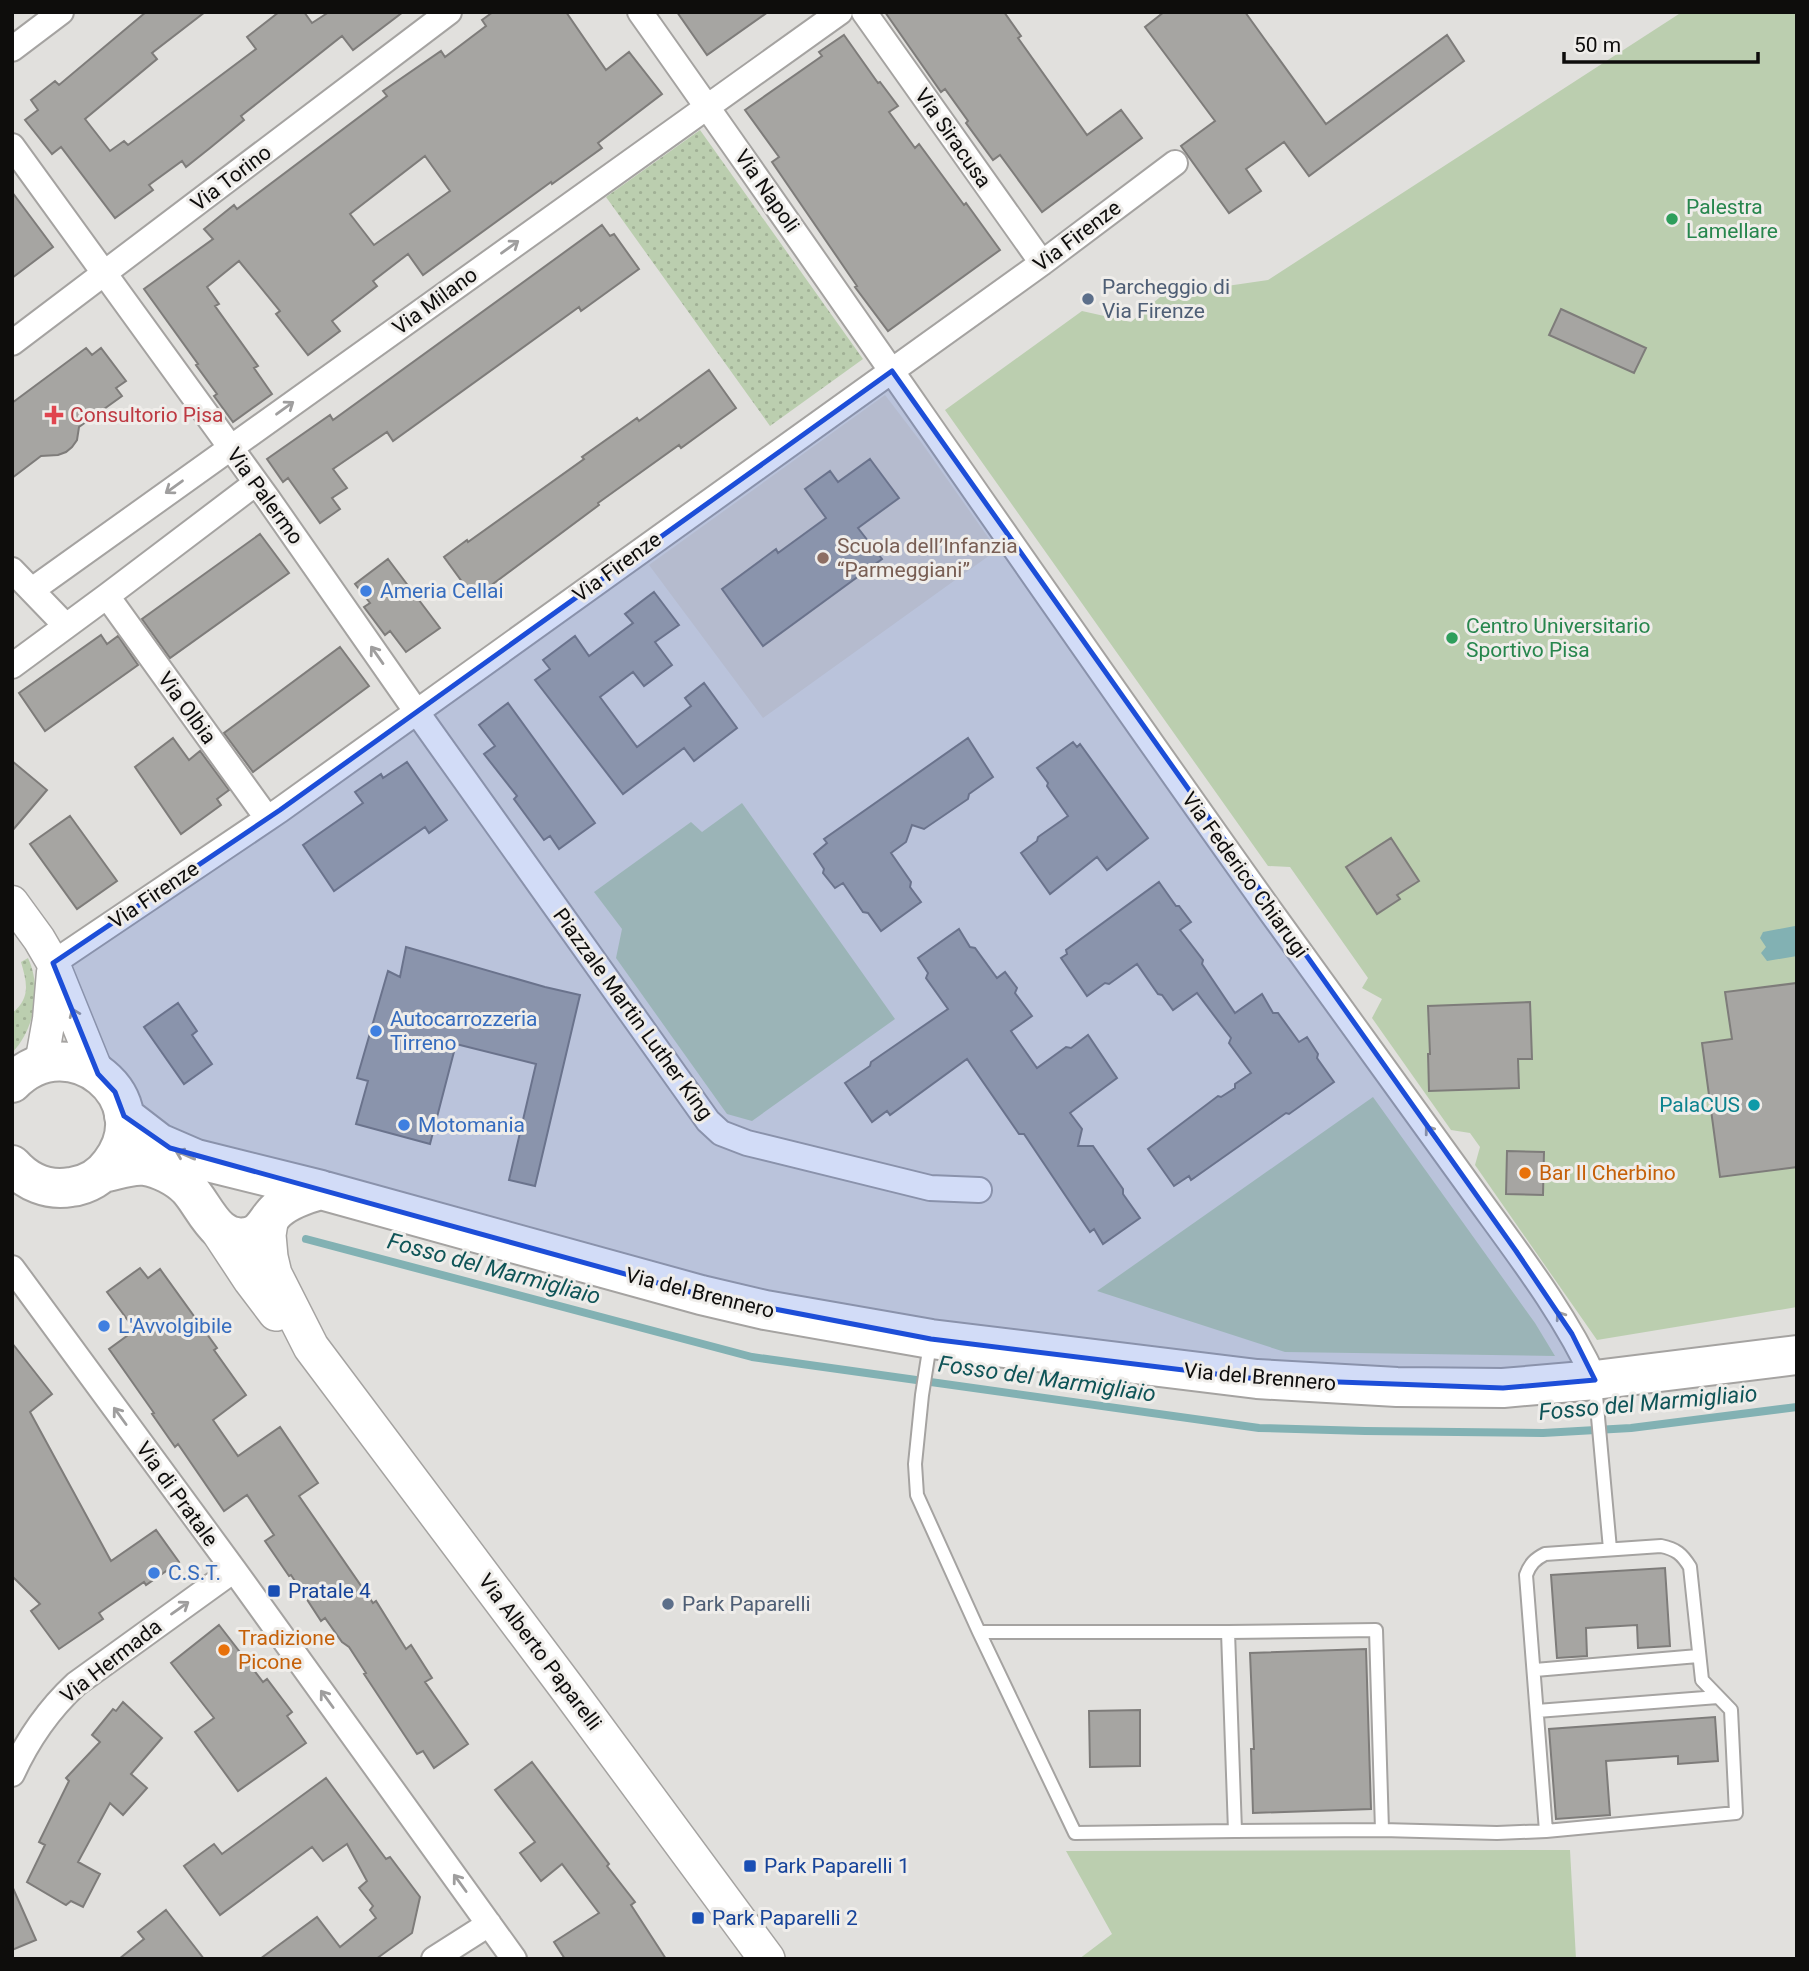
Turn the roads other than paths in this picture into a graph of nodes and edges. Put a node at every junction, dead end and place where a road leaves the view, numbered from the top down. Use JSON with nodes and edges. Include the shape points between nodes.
{"nodes":[{"id":1,"x":61,"y":12,"type":"edge"},
{"id":2,"x":449,"y":12,"type":"edge"},
{"id":3,"x":640,"y":12,"type":"edge"},
{"id":4,"x":840,"y":12,"type":"edge"},
{"id":5,"x":864,"y":12,"type":"edge"},
{"id":6,"x":12,"y":49,"type":"edge"},
{"id":7,"x":707,"y":107,"type":"junction"},
{"id":8,"x":12,"y":146,"type":"edge"},
{"id":9,"x":1175,"y":163,"type":"dead end"},
{"id":10,"x":1042,"y":263,"type":"junction"},
{"id":11,"x":104,"y":275,"type":"junction"},
{"id":12,"x":12,"y":343,"type":"edge"},
{"id":13,"x":892,"y":371,"type":"junction"},
{"id":14,"x":230,"y":447,"type":"junction"},
{"id":15,"x":256,"y":483,"type":"junction"},
{"id":16,"x":12,"y":570,"type":"edge"},
{"id":17,"x":32,"y":590,"type":"junction"},
{"id":18,"x":107,"y":596,"type":"junction"},
{"id":19,"x":66,"y":626,"type":"junction"},
{"id":20,"x":12,"y":666,"type":"edge"},
{"id":21,"x":416,"y":711,"type":"junction"},
{"id":22,"x":267,"y":818,"type":"junction"},
{"id":23,"x":12,"y":902,"type":"edge"},
{"id":24,"x":53,"y":963,"type":"junction"},
{"id":25,"x":98,"y":1073,"type":"junction"},
{"id":26,"x":27,"y":1074,"type":"edge"},
{"id":27,"x":124,"y":1116,"type":"junction"},
{"id":28,"x":12,"y":1166,"type":"edge"},
{"id":29,"x":102,"y":1173,"type":"junction"},
{"id":30,"x":251,"y":1174,"type":"junction"},
{"id":31,"x":979,"y":1189,"type":"dead end"},
{"id":32,"x":321,"y":1190,"type":"junction"},
{"id":33,"x":271,"y":1216,"type":"junction"},
{"id":34,"x":216,"y":1227,"type":"junction"},
{"id":35,"x":12,"y":1268,"type":"edge"},
{"id":36,"x":311,"y":1347,"type":"junction"},
{"id":37,"x":929,"y":1355,"type":"junction"},
{"id":38,"x":1797,"y":1355,"type":"edge"},
{"id":39,"x":1596,"y":1393,"type":"junction"},
{"id":40,"x":1610,"y":1549,"type":"junction"},
{"id":41,"x":234,"y":1570,"type":"junction"},
{"id":42,"x":979,"y":1632,"type":"junction"},
{"id":43,"x":1228,"y":1632,"type":"junction"},
{"id":44,"x":1698,"y":1656,"type":"junction"},
{"id":45,"x":1535,"y":1670,"type":"junction"},
{"id":46,"x":1718,"y":1697,"type":"junction"},
{"id":47,"x":1537,"y":1711,"type":"junction"},
{"id":48,"x":19,"y":1744,"type":"edge"},
{"id":49,"x":12,"y":1774,"type":"edge"},
{"id":50,"x":1382,"y":1830,"type":"junction"},
{"id":51,"x":1546,"y":1830,"type":"junction"},
{"id":52,"x":1235,"y":1831,"type":"junction"},
{"id":53,"x":489,"y":1924,"type":"junction"},
{"id":54,"x":434,"y":1959,"type":"edge"},
{"id":55,"x":514,"y":1959,"type":"edge"},
{"id":56,"x":767,"y":1959,"type":"edge"}],
"edges":[{"from":1,"to":6,"type":"street"},
{"from":2,"to":11,"type":"street","name":"Via Torino"},
{"from":3,"to":7,"type":"street","name":"Via Napoli"},
{"from":4,"to":7,"type":"street","name":"Via Milano"},
{"from":5,"to":10,"type":"street","name":"Via Siracusa"},
{"from":7,"to":13,"type":"street","name":"Via Napoli"},
{"from":14,"to":7,"type":"street","name":"Via Milano","one_way":true},
{"from":8,"to":11,"type":"street","name":"Via Palermo"},
{"from":9,"to":10,"type":"street","name":"Via Firenze"},
{"from":10,"to":13,"type":"street","name":"Via Firenze"},
{"from":11,"to":12,"type":"street","name":"Via Torino"},
{"from":11,"to":14,"type":"street","name":"Via Palermo"},
{"from":13,"to":21,"type":"street","name":"Via Firenze"},
{"from":39,"to":13,"type":"street","name":"Via Federico Chiarugi","one_way":true,"via":[[1572,1334],[1516,1251],[1032,576]]},
{"from":14,"to":15,"type":"street","name":"Via Palermo"},
{"from":14,"to":17,"type":"street","name":"Via Milano","one_way":true},
{"from":15,"to":18,"type":"street"},
{"from":21,"to":15,"type":"street","name":"Via Palermo","one_way":true},
{"from":16,"to":17,"type":"street"},
{"from":17,"to":19,"type":"street"},
{"from":18,"to":19,"type":"street"},
{"from":18,"to":22,"type":"street","name":"Via Olbia"},
{"from":19,"to":20,"type":"street"},
{"from":21,"to":22,"type":"street","name":"Via Firenze"},
{"from":21,"to":31,"type":"street","name":"Piazzale Martin Luther King","via":[[700,1110],[721,1133],[930,1188]]},
{"from":22,"to":24,"type":"street","name":"Via Firenze"},
{"from":23,"to":24,"type":"street"},
{"from":25,"to":24,"type":"street","one_way":true},
{"from":24,"to":26,"type":"street","via":[[49,1019]]},
{"from":25,"to":26,"type":"main road","via":[[71,1062],[56,1062]]},
{"from":25,"to":27,"type":"main road","via":[[115,1093]]},
{"from":27,"to":29,"type":"main road","via":[[121,1145]]},
{"from":30,"to":27,"type":"main road","name":"Via del Brennero","one_way":true,"via":[[170,1148]]},
{"from":28,"to":29,"type":"main road","via":[[36,1183],[57,1188],[78,1186]]},
{"from":29,"to":34,"type":"main road","via":[[139,1166],[162,1172],[187,1187]]},
{"from":30,"to":32,"type":"main road","name":"Via del Brennero"},
{"from":30,"to":33,"type":"main road","via":[[271,1191]]},
{"from":32,"to":33,"type":"main road","via":[[284,1205]]},
{"from":32,"to":37,"type":"main road","name":"Via del Brennero"},
{"from":33,"to":34,"type":"main road","via":[[262,1230],[245,1237],[230,1236]]},
{"from":33,"to":36,"type":"main road","name":"Via Alberto Paparelli","via":[[268,1236],[274,1274]]},
{"from":34,"to":36,"type":"main road","name":"Via Alberto Paparelli","via":[[274,1309]]},
{"from":41,"to":35,"type":"street","name":"Via di Pratale","one_way":true},
{"from":36,"to":56,"type":"main road","name":"Via Alberto Paparelli"},
{"from":37,"to":39,"type":"main road","name":"Via del Brennero","via":[[1256,1380]]},
{"from":37,"to":42,"type":"lane","via":[[915,1465],[917,1494]]},
{"from":38,"to":39,"type":"main road","name":"Via del Brennero"},
{"from":39,"to":40,"type":"lane"},
{"from":40,"to":44,"type":"lane","via":[[1661,1546],[1683,1556],[1690,1567]]},
{"from":40,"to":45,"type":"lane","via":[[1545,1554],[1529,1566],[1526,1575]]},
{"from":48,"to":41,"type":"street","name":"Via Hermada","one_way":true,"via":[[76,1684]]},
{"from":53,"to":41,"type":"street","name":"Via di Pratale","one_way":true},
{"from":42,"to":43,"type":"lane"},
{"from":42,"to":52,"type":"lane","via":[[1075,1833]]},
{"from":43,"to":50,"type":"lane","via":[[1377,1630]]},
{"from":43,"to":52,"type":"lane"},
{"from":44,"to":45,"type":"lane"},
{"from":44,"to":46,"type":"lane","via":[[1702,1680]]},
{"from":45,"to":47,"type":"lane"},
{"from":46,"to":47,"type":"lane"},
{"from":46,"to":51,"type":"lane","via":[[1731,1710],[1736,1813]]},
{"from":47,"to":51,"type":"lane"},
{"from":48,"to":49,"type":"street","name":"Via Hermada"},
{"from":50,"to":51,"type":"lane"},
{"from":50,"to":52,"type":"lane"},
{"from":53,"to":54,"type":"street"},
{"from":53,"to":55,"type":"street","name":"Via di Pratale"}]}
